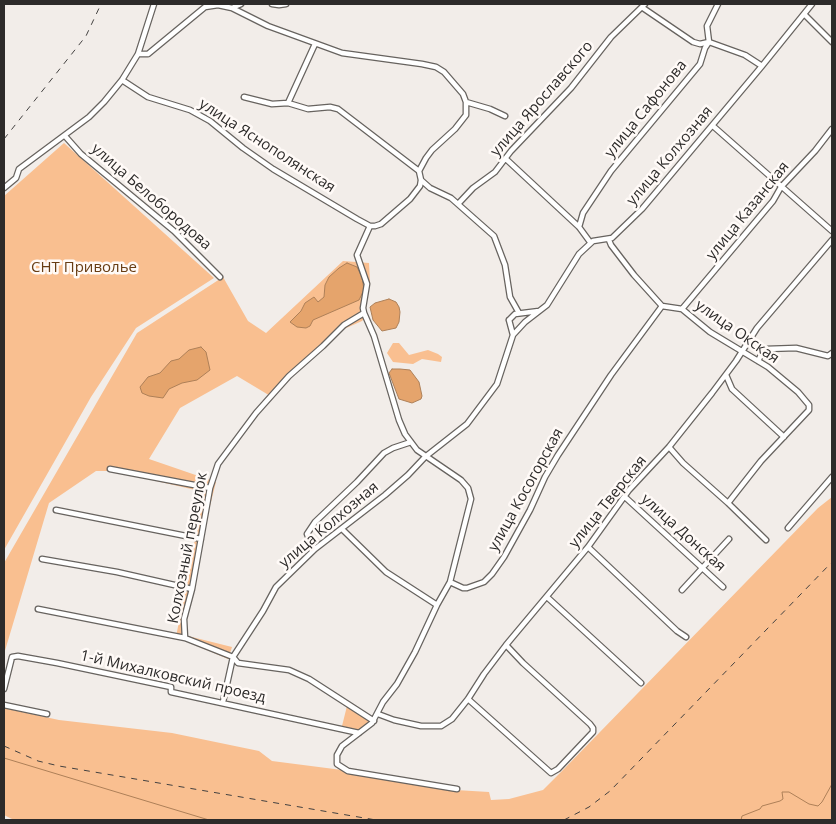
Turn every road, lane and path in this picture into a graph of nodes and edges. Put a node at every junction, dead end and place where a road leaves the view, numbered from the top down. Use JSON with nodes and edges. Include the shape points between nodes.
{"nodes":[{"id":1,"x":154,"y":4,"type":"edge"},
{"id":2,"x":241,"y":4,"type":"edge"},
{"id":3,"x":272,"y":4,"type":"edge"},
{"id":4,"x":286,"y":4,"type":"edge"},
{"id":5,"x":718,"y":4,"type":"edge"},
{"id":6,"x":812,"y":4,"type":"edge"},
{"id":7,"x":644,"y":6,"type":"edge"},
{"id":8,"x":232,"y":8,"type":"junction"},
{"id":9,"x":804,"y":14,"type":"junction"},
{"id":10,"x":709,"y":42,"type":"junction"},
{"id":11,"x":832,"y":42,"type":"edge"},
{"id":12,"x":315,"y":44,"type":"junction"},
{"id":13,"x":138,"y":54,"type":"junction"},
{"id":14,"x":762,"y":66,"type":"junction"},
{"id":15,"x":122,"y":80,"type":"junction"},
{"id":16,"x":244,"y":97,"type":"dead end"},
{"id":17,"x":466,"y":102,"type":"junction"},
{"id":18,"x":288,"y":103,"type":"junction"},
{"id":19,"x":504,"y":116,"type":"dead end"},
{"id":20,"x":713,"y":126,"type":"junction"},
{"id":21,"x":832,"y":129,"type":"edge"},
{"id":22,"x":65,"y":136,"type":"junction"},
{"id":23,"x":506,"y":158,"type":"junction"},
{"id":24,"x":419,"y":171,"type":"junction"},
{"id":25,"x":422,"y":180,"type":"junction"},
{"id":26,"x":781,"y":187,"type":"junction"},
{"id":27,"x":4,"y":188,"type":"edge"},
{"id":28,"x":458,"y":204,"type":"junction"},
{"id":29,"x":370,"y":226,"type":"junction"},
{"id":30,"x":579,"y":227,"type":"junction"},
{"id":31,"x":832,"y":231,"type":"edge"},
{"id":32,"x":609,"y":240,"type":"junction"},
{"id":33,"x":832,"y":240,"type":"edge"},
{"id":34,"x":590,"y":242,"type":"junction"},
{"id":35,"x":220,"y":277,"type":"dead end"},
{"id":36,"x":662,"y":306,"type":"junction"},
{"id":37,"x":682,"y":309,"type":"junction"},
{"id":38,"x":540,"y":311,"type":"junction"},
{"id":39,"x":519,"y":312,"type":"junction"},
{"id":40,"x":364,"y":313,"type":"junction"},
{"id":41,"x":513,"y":335,"type":"junction"},
{"id":42,"x":742,"y":352,"type":"junction"},
{"id":43,"x":830,"y":355,"type":"edge"},
{"id":44,"x":758,"y":360,"type":"junction"},
{"id":45,"x":726,"y":374,"type":"junction"},
{"id":46,"x":784,"y":436,"type":"junction"},
{"id":47,"x":411,"y":442,"type":"junction"},
{"id":48,"x":669,"y":447,"type":"junction"},
{"id":49,"x":425,"y":457,"type":"junction"},
{"id":50,"x":110,"y":469,"type":"dead end"},
{"id":51,"x":832,"y":477,"type":"edge"},
{"id":52,"x":210,"y":488,"type":"junction"},
{"id":53,"x":625,"y":497,"type":"junction"},
{"id":54,"x":728,"y":503,"type":"junction"},
{"id":55,"x":56,"y":510,"type":"dead end"},
{"id":56,"x":788,"y":528,"type":"dead end"},
{"id":57,"x":342,"y":529,"type":"junction"},
{"id":58,"x":201,"y":539,"type":"junction"},
{"id":59,"x":729,"y":539,"type":"dead end"},
{"id":60,"x":766,"y":540,"type":"dead end"},
{"id":61,"x":588,"y":547,"type":"junction"},
{"id":62,"x":315,"y":549,"type":"junction"},
{"id":63,"x":42,"y":559,"type":"dead end"},
{"id":64,"x":702,"y":567,"type":"junction"},
{"id":65,"x":450,"y":582,"type":"junction"},
{"id":66,"x":723,"y":587,"type":"dead end"},
{"id":67,"x":192,"y":588,"type":"junction"},
{"id":68,"x":682,"y":590,"type":"dead end"},
{"id":69,"x":547,"y":598,"type":"junction"},
{"id":70,"x":437,"y":605,"type":"junction"},
{"id":71,"x":38,"y":609,"type":"dead end"},
{"id":72,"x":686,"y":637,"type":"dead end"},
{"id":73,"x":185,"y":638,"type":"junction"},
{"id":74,"x":506,"y":645,"type":"junction"},
{"id":75,"x":233,"y":657,"type":"junction"},
{"id":76,"x":641,"y":683,"type":"dead end"},
{"id":77,"x":4,"y":689,"type":"edge"},
{"id":78,"x":468,"y":699,"type":"junction"},
{"id":79,"x":223,"y":702,"type":"junction"},
{"id":80,"x":4,"y":705,"type":"edge"},
{"id":81,"x":47,"y":714,"type":"dead end"},
{"id":82,"x":378,"y":714,"type":"junction"},
{"id":83,"x":374,"y":721,"type":"junction"},
{"id":84,"x":359,"y":733,"type":"junction"},
{"id":85,"x":457,"y":789,"type":"dead end"}],
"edges":[{"from":1,"to":13,"type":"street"},
{"from":2,"to":8,"type":"street"},
{"from":3,"to":4,"type":"street"},
{"from":5,"to":10,"type":"street","name":"улица Сафонова","via":[[707,26]]},
{"from":6,"to":9,"type":"street","name":"улица Колхозная"},
{"from":7,"to":10,"type":"street","name":"улица Ярославского","via":[[693,42]]},
{"from":7,"to":23,"type":"street","name":"улица Ярославского","via":[[611,37],[571,88]]},
{"from":8,"to":12,"type":"street"},
{"from":8,"to":13,"type":"street","via":[[205,7],[148,54]]},
{"from":9,"to":11,"type":"street"},
{"from":9,"to":14,"type":"street","name":"улица Колхозная"},
{"from":10,"to":14,"type":"street","name":"улица Ярославского","via":[[745,55]]},
{"from":10,"to":30,"type":"street","name":"улица Сафонова","via":[[700,64],[607,177],[583,213]]},
{"from":12,"to":17,"type":"street","via":[[342,53],[436,67],[463,94]]},
{"from":12,"to":18,"type":"street"},
{"from":13,"to":15,"type":"street"},
{"from":14,"to":20,"type":"street","name":"улица Колхозная"},
{"from":15,"to":22,"type":"street","via":[[98,110]]},
{"from":15,"to":29,"type":"street","name":"улица Яснополянская","via":[[152,99],[192,111],[210,121],[288,178]]},
{"from":16,"to":18,"type":"street","via":[[272,104]]},
{"from":17,"to":19,"type":"street","via":[[490,108]]},
{"from":17,"to":24,"type":"street","via":[[464,118],[432,150]]},
{"from":18,"to":24,"type":"street","via":[[308,109],[330,107],[341,110]]},
{"from":20,"to":26,"type":"street"},
{"from":20,"to":32,"type":"street","name":"улица Колхозная","via":[[642,210]]},
{"from":21,"to":26,"type":"street","name":"улица Казанская"},
{"from":22,"to":27,"type":"street","via":[[19,169],[16,178]]},
{"from":22,"to":35,"type":"street","name":"улица Белобородова","via":[[81,154],[174,231]]},
{"from":23,"to":28,"type":"street","name":"улица Ярославского"},
{"from":23,"to":30,"type":"street"},
{"from":24,"to":25,"type":"street"},
{"from":25,"to":28,"type":"street"},
{"from":25,"to":29,"type":"street","via":[[395,213],[381,224]]},
{"from":26,"to":31,"type":"street"},
{"from":26,"to":37,"type":"street","name":"улица Казанская","via":[[773,201]]},
{"from":28,"to":39,"type":"street","via":[[494,236],[505,265],[510,297]]},
{"from":29,"to":40,"type":"street","via":[[357,255],[367,281]]},
{"from":30,"to":34,"type":"street"},
{"from":32,"to":34,"type":"street"},
{"from":32,"to":36,"type":"street"},
{"from":33,"to":42,"type":"street","name":"улица Тверская","via":[[757,328]]},
{"from":34,"to":38,"type":"street"},
{"from":36,"to":37,"type":"street","name":"улица Окская"},
{"from":36,"to":65,"type":"street","name":"улица Косогорская","via":[[558,454],[495,570],[486,580],[472,587],[463,588]]},
{"from":37,"to":42,"type":"street","name":"улица Окская"},
{"from":38,"to":39,"type":"street"},
{"from":38,"to":41,"type":"street"},
{"from":39,"to":41,"type":"street","via":[[508,319]]},
{"from":40,"to":47,"type":"street","via":[[400,420]]},
{"from":40,"to":52,"type":"street","name":"Колхозный переулок","via":[[344,325],[272,394],[218,464]]},
{"from":41,"to":49,"type":"street","name":"улица Колхозная","via":[[496,384],[467,424]]},
{"from":42,"to":44,"type":"street","name":"улица Окская"},
{"from":42,"to":45,"type":"street","name":"улица Тверская"},
{"from":43,"to":44,"type":"street","via":[[792,348],[765,350]]},
{"from":44,"to":46,"type":"street","name":"улица Окская","via":[[798,392],[809,406],[809,410]]},
{"from":45,"to":46,"type":"street","via":[[732,389]]},
{"from":45,"to":48,"type":"street","name":"улица Тверская"},
{"from":46,"to":54,"type":"street"},
{"from":47,"to":49,"type":"street"},
{"from":47,"to":62,"type":"street","via":[[382,455],[315,522],[307,534]]},
{"from":48,"to":53,"type":"street","name":"улица Тверская"},
{"from":48,"to":54,"type":"street"},
{"from":49,"to":57,"type":"street","name":"улица Колхозная","via":[[406,478]]},
{"from":49,"to":65,"type":"street","via":[[461,480],[469,490],[471,500]]},
{"from":50,"to":52,"type":"street"},
{"from":51,"to":56,"type":"street"},
{"from":52,"to":58,"type":"street","name":"Колхозный переулок"},
{"from":53,"to":61,"type":"street","name":"улица Тверская"},
{"from":53,"to":64,"type":"street","name":"улица Донская"},
{"from":54,"to":60,"type":"street"},
{"from":55,"to":58,"type":"street"},
{"from":57,"to":62,"type":"street","name":"улица Колхозная"},
{"from":57,"to":70,"type":"street","via":[[386,572]]},
{"from":58,"to":67,"type":"street","name":"Колхозный переулок"},
{"from":59,"to":64,"type":"street"},
{"from":61,"to":69,"type":"street","name":"улица Тверская"},
{"from":61,"to":72,"type":"street"},
{"from":62,"to":75,"type":"street","name":"улица Колхозная","via":[[274,588]]},
{"from":63,"to":67,"type":"street"},
{"from":64,"to":66,"type":"street","name":"улица Донская"},
{"from":64,"to":68,"type":"street"},
{"from":65,"to":70,"type":"street"},
{"from":67,"to":73,"type":"street","name":"Колхозный переулок","via":[[184,619]]},
{"from":69,"to":74,"type":"street","name":"улица Тверская"},
{"from":69,"to":76,"type":"street"},
{"from":70,"to":82,"type":"street","via":[[415,652]]},
{"from":71,"to":73,"type":"street"},
{"from":73,"to":75,"type":"street"},
{"from":74,"to":78,"type":"street","name":"улица Тверская"},
{"from":74,"to":78,"type":"street","via":[[591,725],[593,733],[553,773]]},
{"from":75,"to":79,"type":"street","name":"улица Колхозная"},
{"from":75,"to":83,"type":"street","via":[[238,663],[296,672]]},
{"from":77,"to":79,"type":"street","name":"1-й Михалковский проезд","via":[[11,658],[15,656],[171,687],[171,692]]},
{"from":78,"to":82,"type":"street","name":"улица Тверская","via":[[452,719],[438,726],[413,725]]},
{"from":79,"to":84,"type":"street","name":"1-й Михалковский проезд"},
{"from":80,"to":81,"type":"street"},
{"from":82,"to":83,"type":"street"},
{"from":83,"to":84,"type":"street"},
{"from":84,"to":85,"type":"street","via":[[339,750],[336,764],[342,768]]}]}
